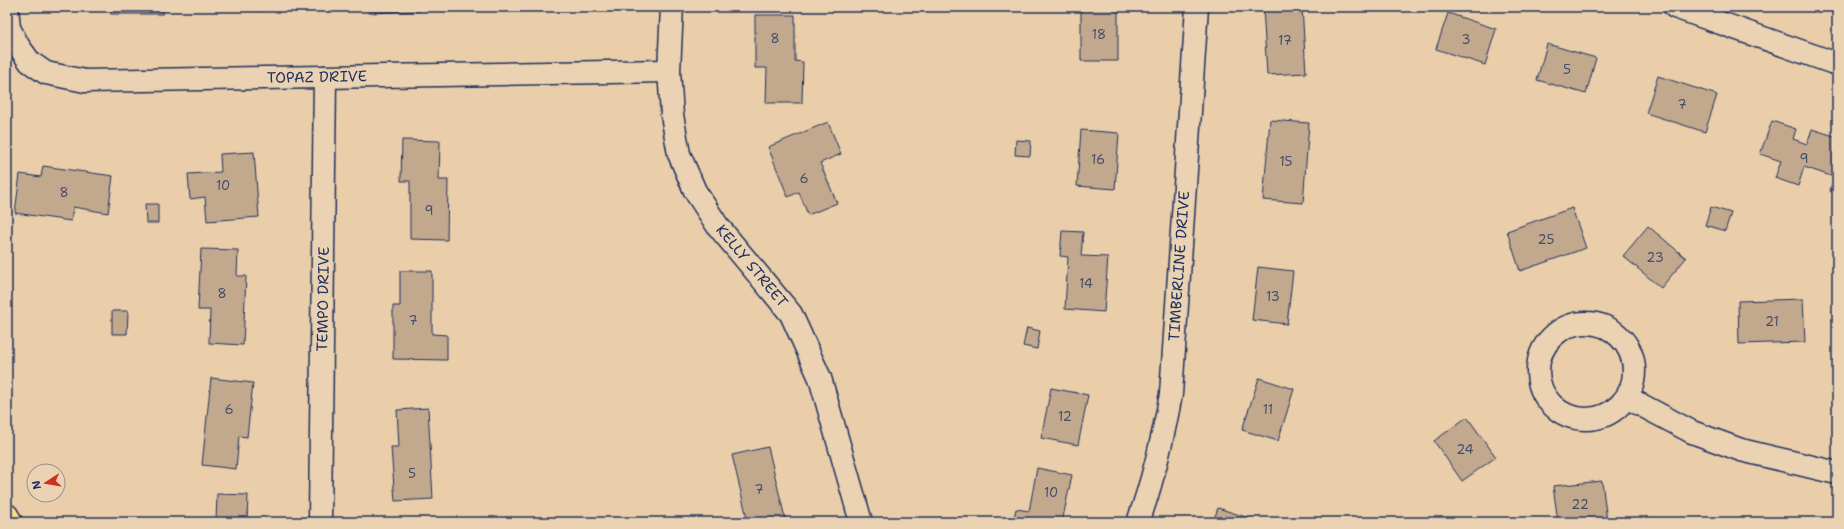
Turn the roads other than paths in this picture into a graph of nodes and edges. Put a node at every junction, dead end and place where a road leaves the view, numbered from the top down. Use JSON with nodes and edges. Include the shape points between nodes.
{"nodes":[{"id":1,"x":7,"y":7,"type":"edge"},
{"id":2,"x":672,"y":7,"type":"edge"},
{"id":3,"x":1197,"y":7,"type":"edge"},
{"id":4,"x":1674,"y":7,"type":"edge"},
{"id":5,"x":1837,"y":64,"type":"edge"},
{"id":6,"x":669,"y":71,"type":"junction"},
{"id":7,"x":325,"y":77,"type":"junction"},
{"id":8,"x":1628,"y":398,"type":"junction"},
{"id":9,"x":1837,"y":473,"type":"edge"},
{"id":10,"x":7,"y":515,"type":"edge"},
{"id":11,"x":11,"y":522,"type":"edge"},
{"id":12,"x":320,"y":522,"type":"edge"},
{"id":13,"x":860,"y":522,"type":"edge"},
{"id":14,"x":1138,"y":522,"type":"edge"}],
"edges":[{"from":1,"to":7,"type":"street","name":"TOPAZ DRIVE","via":[[9,28],[19,47],[30,62],[46,73],[85,81]]},
{"from":2,"to":6,"type":"street","name":"KELLY STREET"},
{"from":3,"to":14,"type":"street","name":"TIMBERLINE DRIVE","via":[[1170,394],[1165,429],[1148,496]]},
{"from":4,"to":5,"type":"street"},
{"from":6,"to":7,"type":"street","name":"TOPAZ DRIVE"},
{"from":6,"to":13,"type":"street","name":"KELLY STREET","via":[[672,114],[682,160],[695,192],[717,225],[791,314],[820,378]]},
{"from":7,"to":12,"type":"street","name":"TEMPO DRIVE"},
{"from":8,"to":8,"type":"street","via":[[1635,371],[1632,355],[1624,341],[1612,330],[1598,324],[1582,323],[1567,327],[1554,335],[1544,347],[1538,377],[1542,392],[1552,405],[1565,415],[1580,420],[1597,419],[1612,413]]},
{"from":8,"to":9,"type":"street","via":[[1692,432],[1740,450]]},
{"from":10,"to":11,"type":"highway"}]}
